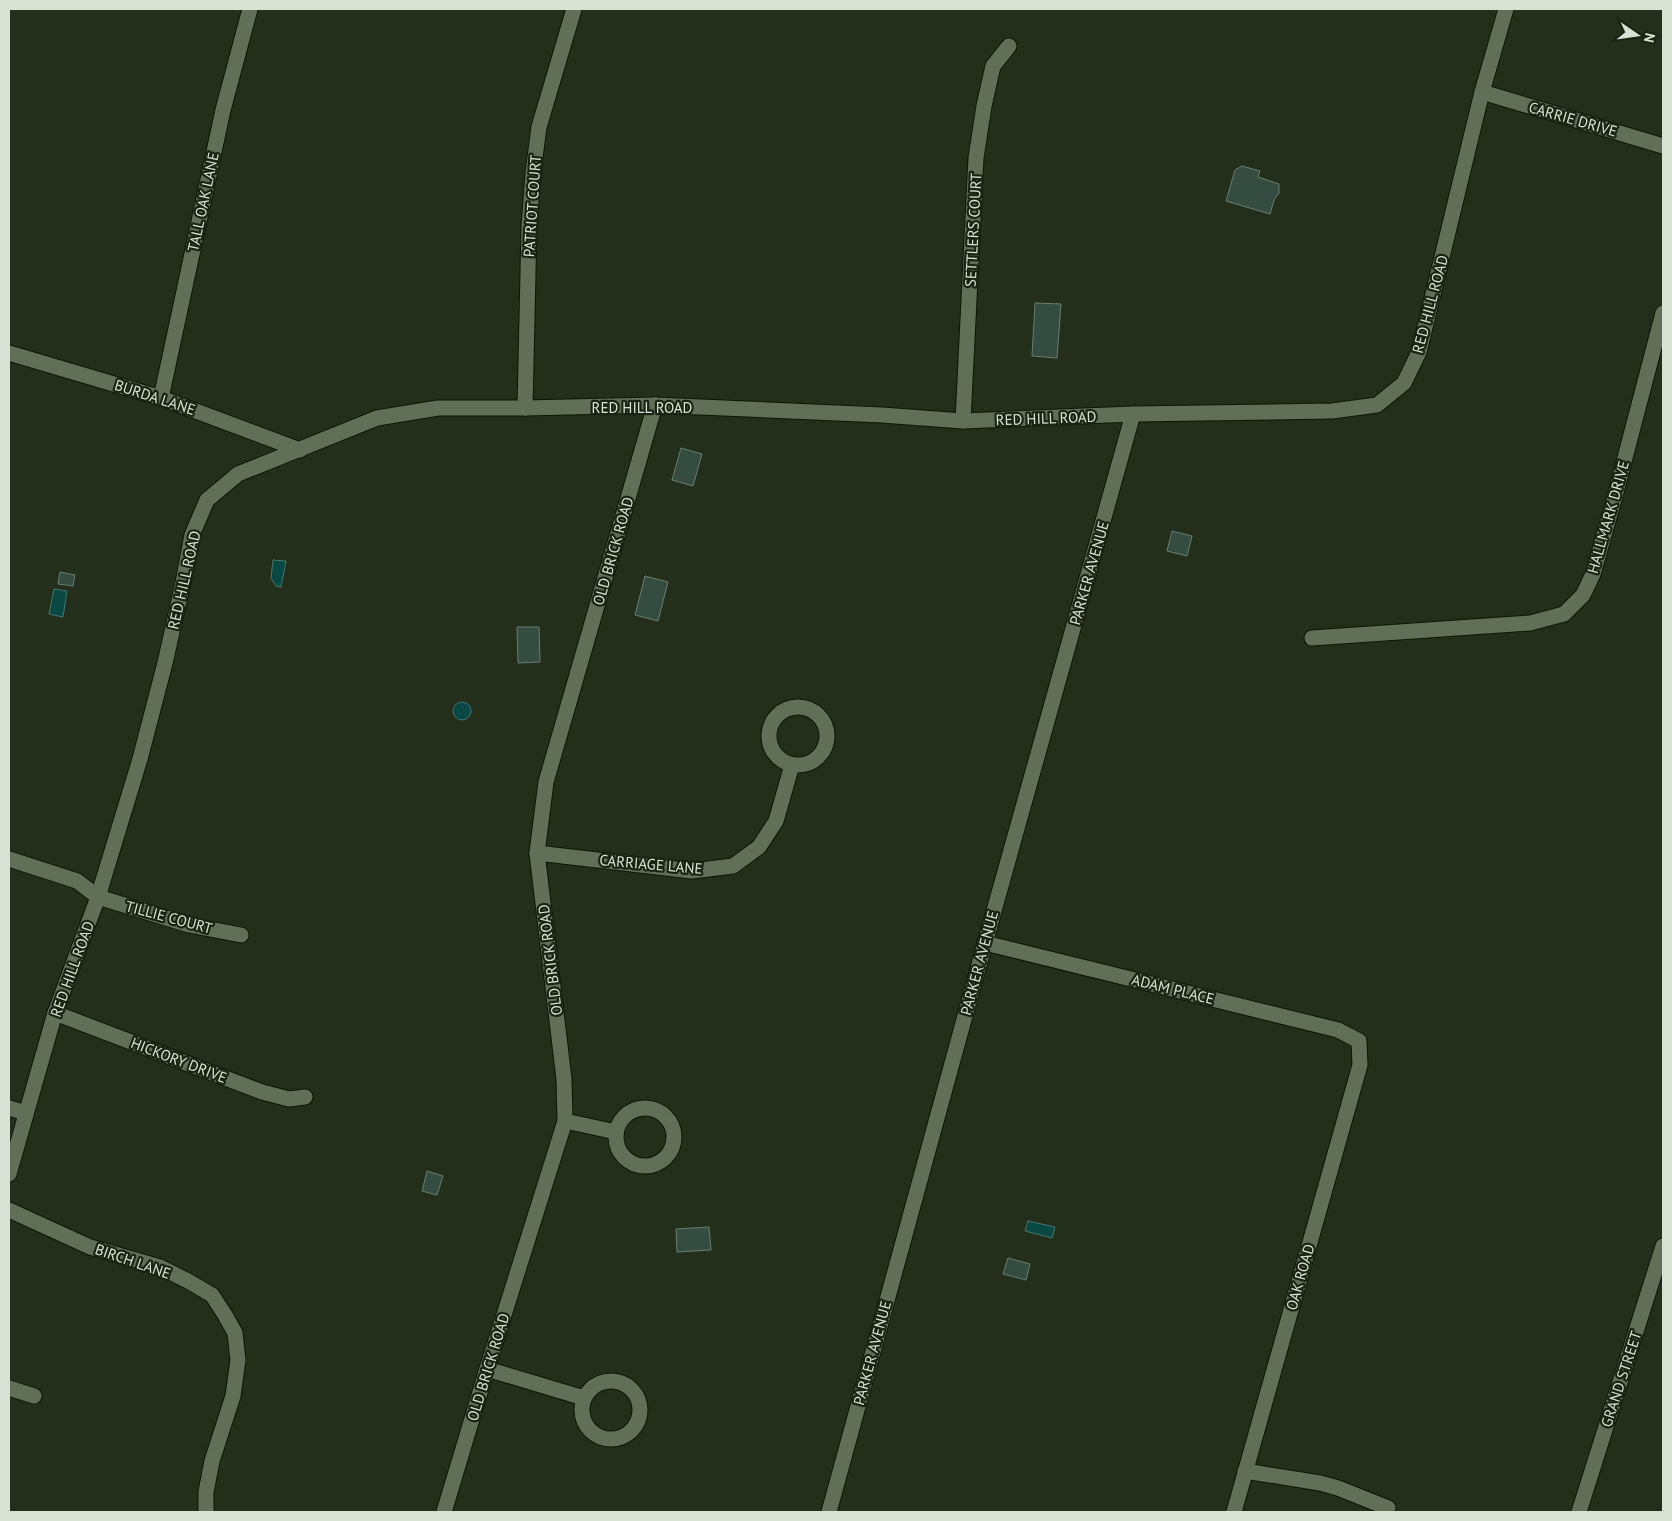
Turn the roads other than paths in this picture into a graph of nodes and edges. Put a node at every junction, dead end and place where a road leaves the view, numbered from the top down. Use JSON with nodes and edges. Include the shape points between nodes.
{"nodes":[{"id":1,"x":250,"y":9,"type":"edge"},
{"id":2,"x":574,"y":9,"type":"edge"},
{"id":3,"x":1506,"y":9,"type":"edge"},
{"id":4,"x":1009,"y":46,"type":"dead end"},
{"id":5,"x":1482,"y":92,"type":"junction"},
{"id":6,"x":1663,"y":146,"type":"edge"},
{"id":7,"x":1663,"y":313,"type":"edge"},
{"id":8,"x":9,"y":353,"type":"edge"},
{"id":9,"x":161,"y":398,"type":"junction"},
{"id":10,"x":655,"y":405,"type":"junction"},
{"id":11,"x":525,"y":408,"type":"junction"},
{"id":12,"x":1133,"y":414,"type":"junction"},
{"id":13,"x":963,"y":421,"type":"junction"},
{"id":14,"x":300,"y":450,"type":"junction"},
{"id":15,"x":1312,"y":638,"type":"dead end"},
{"id":16,"x":792,"y":765,"type":"dead end"},
{"id":17,"x":537,"y":853,"type":"junction"},
{"id":18,"x":9,"y":859,"type":"edge"},
{"id":19,"x":98,"y":897,"type":"junction"},
{"id":20,"x":241,"y":935,"type":"dead end"},
{"id":21,"x":984,"y":942,"type":"junction"},
{"id":22,"x":55,"y":1013,"type":"junction"},
{"id":23,"x":1359,"y":1041,"type":"joint"},
{"id":24,"x":305,"y":1097,"type":"dead end"},
{"id":25,"x":9,"y":1108,"type":"edge"},
{"id":26,"x":26,"y":1113,"type":"junction"},
{"id":27,"x":565,"y":1121,"type":"junction"},
{"id":28,"x":616,"y":1132,"type":"dead end"},
{"id":29,"x":9,"y":1174,"type":"edge"},
{"id":30,"x":9,"y":1210,"type":"edge"},
{"id":31,"x":1663,"y":1246,"type":"edge"},
{"id":32,"x":1660,"y":1270,"type":"edge"},
{"id":33,"x":487,"y":1369,"type":"junction"},
{"id":34,"x":9,"y":1388,"type":"edge"},
{"id":35,"x":34,"y":1396,"type":"dead end"},
{"id":36,"x":584,"y":1398,"type":"dead end"},
{"id":37,"x":1245,"y":1470,"type":"junction"},
{"id":38,"x":1388,"y":1508,"type":"dead end"},
{"id":39,"x":206,"y":1512,"type":"edge"},
{"id":40,"x":444,"y":1512,"type":"edge"},
{"id":41,"x":829,"y":1512,"type":"edge"},
{"id":42,"x":1234,"y":1512,"type":"edge"},
{"id":43,"x":1579,"y":1512,"type":"edge"}],
"edges":[{"from":1,"to":9,"type":"street","name":"TALL OAK LANE","via":[[223,110]]},
{"from":2,"to":11,"type":"street","name":"PATRIOT COURT","via":[[539,127],[533,173]]},
{"from":3,"to":5,"type":"street","name":"RED HILL ROAD"},
{"from":4,"to":13,"type":"street","name":"SETTLERS COURT","via":[[994,66],[976,158]]},
{"from":5,"to":6,"type":"street","name":"CARRIE DRIVE"},
{"from":5,"to":12,"type":"street","name":"RED HILL ROAD","via":[[1421,344],[1404,383],[1377,405],[1332,411]]},
{"from":7,"to":15,"type":"street","name":"HALLMARK DRIVE","via":[[1593,574],[1583,594],[1564,614],[1530,623]]},
{"from":8,"to":9,"type":"street","name":"BURDA LANE"},
{"from":9,"to":14,"type":"street","name":"BURDA LANE"},
{"from":10,"to":11,"type":"street","name":"RED HILL ROAD"},
{"from":10,"to":13,"type":"street","name":"RED HILL ROAD"},
{"from":10,"to":17,"type":"street","name":"OLD BRICK ROAD","via":[[546,782]]},
{"from":11,"to":14,"type":"street","name":"RED HILL ROAD","via":[[438,408],[377,418]]},
{"from":12,"to":13,"type":"street","name":"RED HILL ROAD"},
{"from":12,"to":21,"type":"street","name":"PARKER AVENUE"},
{"from":14,"to":19,"type":"street","name":"RED HILL ROAD","via":[[238,474],[207,500],[192,535],[165,663]]},
{"from":16,"to":17,"type":"street","name":"CARRIAGE LANE","via":[[776,821],[759,847],[733,866],[692,871]]},
{"from":17,"to":27,"type":"street","name":"OLD BRICK ROAD","via":[[564,1079]]},
{"from":18,"to":19,"type":"street","via":[[77,881]]},
{"from":19,"to":20,"type":"street","name":"TILLIE COURT","via":[[189,925]]},
{"from":19,"to":22,"type":"street","name":"RED HILL ROAD"},
{"from":21,"to":23,"type":"street","name":"ADAM PLACE","via":[[1338,1030]]},
{"from":21,"to":41,"type":"street","name":"PARKER AVENUE"},
{"from":22,"to":24,"type":"street","name":"HICKORY DRIVE","via":[[262,1092],[289,1099]]},
{"from":22,"to":26,"type":"street","name":"RED HILL ROAD"},
{"from":23,"to":37,"type":"street","name":"OAK ROAD","via":[[1360,1065]]},
{"from":25,"to":26,"type":"street"},
{"from":26,"to":29,"type":"street","name":"RED HILL ROAD"},
{"from":27,"to":28,"type":"street"},
{"from":27,"to":33,"type":"street","name":"OLD BRICK ROAD"},
{"from":30,"to":39,"type":"street","name":"BIRCH LANE","via":[[90,1247],[160,1267],[212,1295],[221,1308],[235,1333],[238,1360],[233,1396],[212,1462]]},
{"from":31,"to":32,"type":"street","name":"GRAND STREET"},
{"from":32,"to":43,"type":"street","name":"GRAND STREET"},
{"from":33,"to":36,"type":"street"},
{"from":33,"to":40,"type":"street","name":"OLD BRICK ROAD"},
{"from":34,"to":35,"type":"street"},
{"from":37,"to":38,"type":"street","via":[[1320,1483]]},
{"from":37,"to":42,"type":"street","name":"OAK ROAD"}]}
